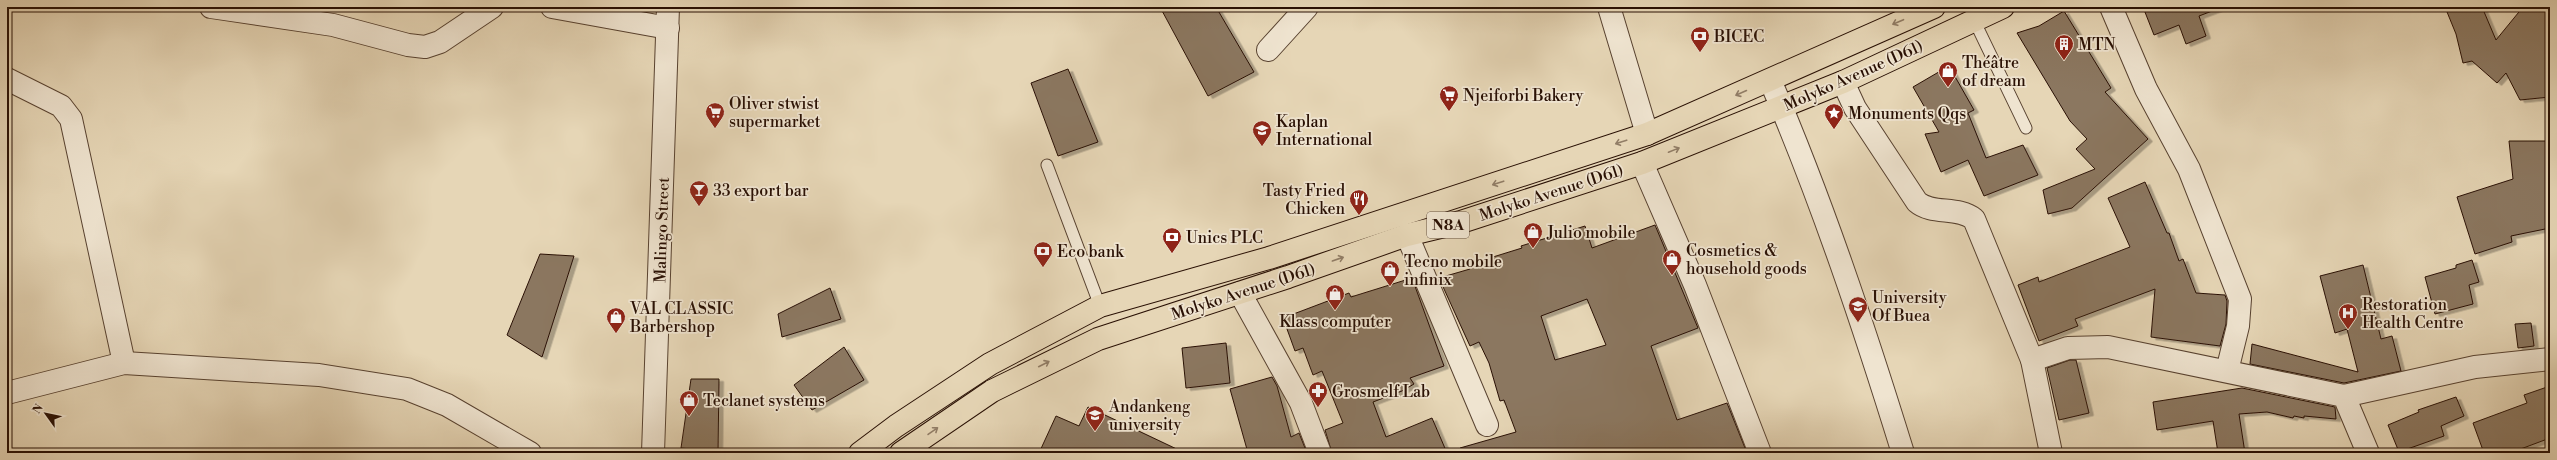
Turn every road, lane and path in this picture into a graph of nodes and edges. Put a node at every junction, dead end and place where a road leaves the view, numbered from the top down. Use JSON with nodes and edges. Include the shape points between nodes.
{"nodes":[{"id":1,"x":211,"y":7,"type":"edge"},
{"id":2,"x":492,"y":7,"type":"edge"},
{"id":3,"x":552,"y":7,"type":"edge"},
{"id":4,"x":668,"y":7,"type":"edge"},
{"id":5,"x":1307,"y":7,"type":"edge"},
{"id":6,"x":1609,"y":7,"type":"edge"},
{"id":7,"x":1934,"y":7,"type":"edge"},
{"id":8,"x":2003,"y":7,"type":"edge"},
{"id":9,"x":2111,"y":7,"type":"edge"},
{"id":10,"x":246,"y":9,"type":"edge"},
{"id":11,"x":1974,"y":20,"type":"junction"},
{"id":12,"x":668,"y":28,"type":"junction"},
{"id":13,"x":1268,"y":50,"type":"dead end"},
{"id":14,"x":7,"y":79,"type":"edge"},
{"id":15,"x":1770,"y":80,"type":"junction"},
{"id":16,"x":1843,"y":82,"type":"junction"},
{"id":17,"x":1782,"y":106,"type":"junction"},
{"id":18,"x":2026,"y":128,"type":"dead end"},
{"id":19,"x":1647,"y":134,"type":"junction"},
{"id":20,"x":1642,"y":163,"type":"junction"},
{"id":21,"x":1048,"y":165,"type":"dead end"},
{"id":22,"x":1407,"y":235,"type":"junction"},
{"id":23,"x":1240,"y":292,"type":"junction"},
{"id":24,"x":1100,"y":306,"type":"junction"},
{"id":25,"x":2032,"y":360,"type":"junction"},
{"id":26,"x":2550,"y":360,"type":"edge"},
{"id":27,"x":124,"y":363,"type":"junction"},
{"id":28,"x":2227,"y":371,"type":"junction"},
{"id":29,"x":7,"y":393,"type":"edge"},
{"id":30,"x":2344,"y":396,"type":"junction"},
{"id":31,"x":1487,"y":425,"type":"dead end"},
{"id":32,"x":908,"y":451,"type":"edge"},
{"id":33,"x":530,"y":453,"type":"edge"},
{"id":34,"x":654,"y":453,"type":"edge"},
{"id":35,"x":860,"y":453,"type":"edge"},
{"id":36,"x":1320,"y":453,"type":"edge"},
{"id":37,"x":1760,"y":453,"type":"edge"},
{"id":38,"x":1903,"y":453,"type":"edge"},
{"id":39,"x":2051,"y":453,"type":"edge"},
{"id":40,"x":2368,"y":453,"type":"edge"}],
"edges":[{"from":1,"to":10,"type":"street"},
{"from":2,"to":10,"type":"street","via":[[440,42],[425,47],[408,45],[333,25]]},
{"from":3,"to":12,"type":"street"},
{"from":4,"to":12,"type":"street","name":"Malingo Street"},
{"from":5,"to":13,"type":"street"},
{"from":6,"to":19,"type":"street"},
{"from":7,"to":15,"type":"highway","name":"Molyko Avenue (D61)","number":"N8A","one_way":true},
{"from":8,"to":11,"type":"highway","name":"Molyko Avenue (D61)","number":"N8A"},
{"from":9,"to":28,"type":"street","via":[[2146,89],[2189,169],[2240,299],[2238,326]]},
{"from":11,"to":16,"type":"highway","name":"Molyko Avenue (D61)","number":"N8A"},
{"from":11,"to":18,"type":"lane"},
{"from":12,"to":34,"type":"street","name":"Malingo Street"},
{"from":14,"to":27,"type":"street","via":[[61,106],[71,118]]},
{"from":15,"to":17,"type":"street"},
{"from":15,"to":19,"type":"highway","name":"Molyko Avenue (D61)","number":"N8A","one_way":true},
{"from":16,"to":17,"type":"highway","name":"Molyko Avenue (D61)","number":"N8A"},
{"from":16,"to":25,"type":"street","via":[[1855,108],[1917,202],[1925,207],[1967,214],[1974,219]]},
{"from":20,"to":17,"type":"highway","name":"Molyko Avenue (D61)","number":"N8A","one_way":true},
{"from":17,"to":38,"type":"street","via":[[1852,298]]},
{"from":19,"to":24,"type":"highway","name":"Molyko Avenue (D61)","number":"N8A","one_way":true,"via":[[1269,258]]},
{"from":20,"to":22,"type":"highway","name":"Molyko Avenue (D61)","number":"N8A","via":[[1461,222]]},
{"from":20,"to":37,"type":"street","via":[[1695,285]]},
{"from":21,"to":24,"type":"lane"},
{"from":23,"to":22,"type":"highway","name":"Molyko Avenue (D61)","number":"N8A","one_way":true},
{"from":22,"to":31,"type":"street"},
{"from":32,"to":23,"type":"highway","name":"Molyko Avenue (D61)","number":"N8A","one_way":true,"via":[[992,392],[1074,350],[1098,339]]},
{"from":23,"to":36,"type":"street","via":[[1301,403]]},
{"from":24,"to":35,"type":"highway","name":"Molyko Avenue (D61)","number":"N8A","via":[[990,364]]},
{"from":25,"to":28,"type":"street","via":[[2068,348],[2108,347]]},
{"from":25,"to":39,"type":"street"},
{"from":26,"to":30,"type":"street","via":[[2474,368]]},
{"from":27,"to":29,"type":"street"},
{"from":27,"to":33,"type":"street","via":[[319,375],[407,389],[447,405]]},
{"from":28,"to":30,"type":"street"},
{"from":30,"to":40,"type":"street"}]}
